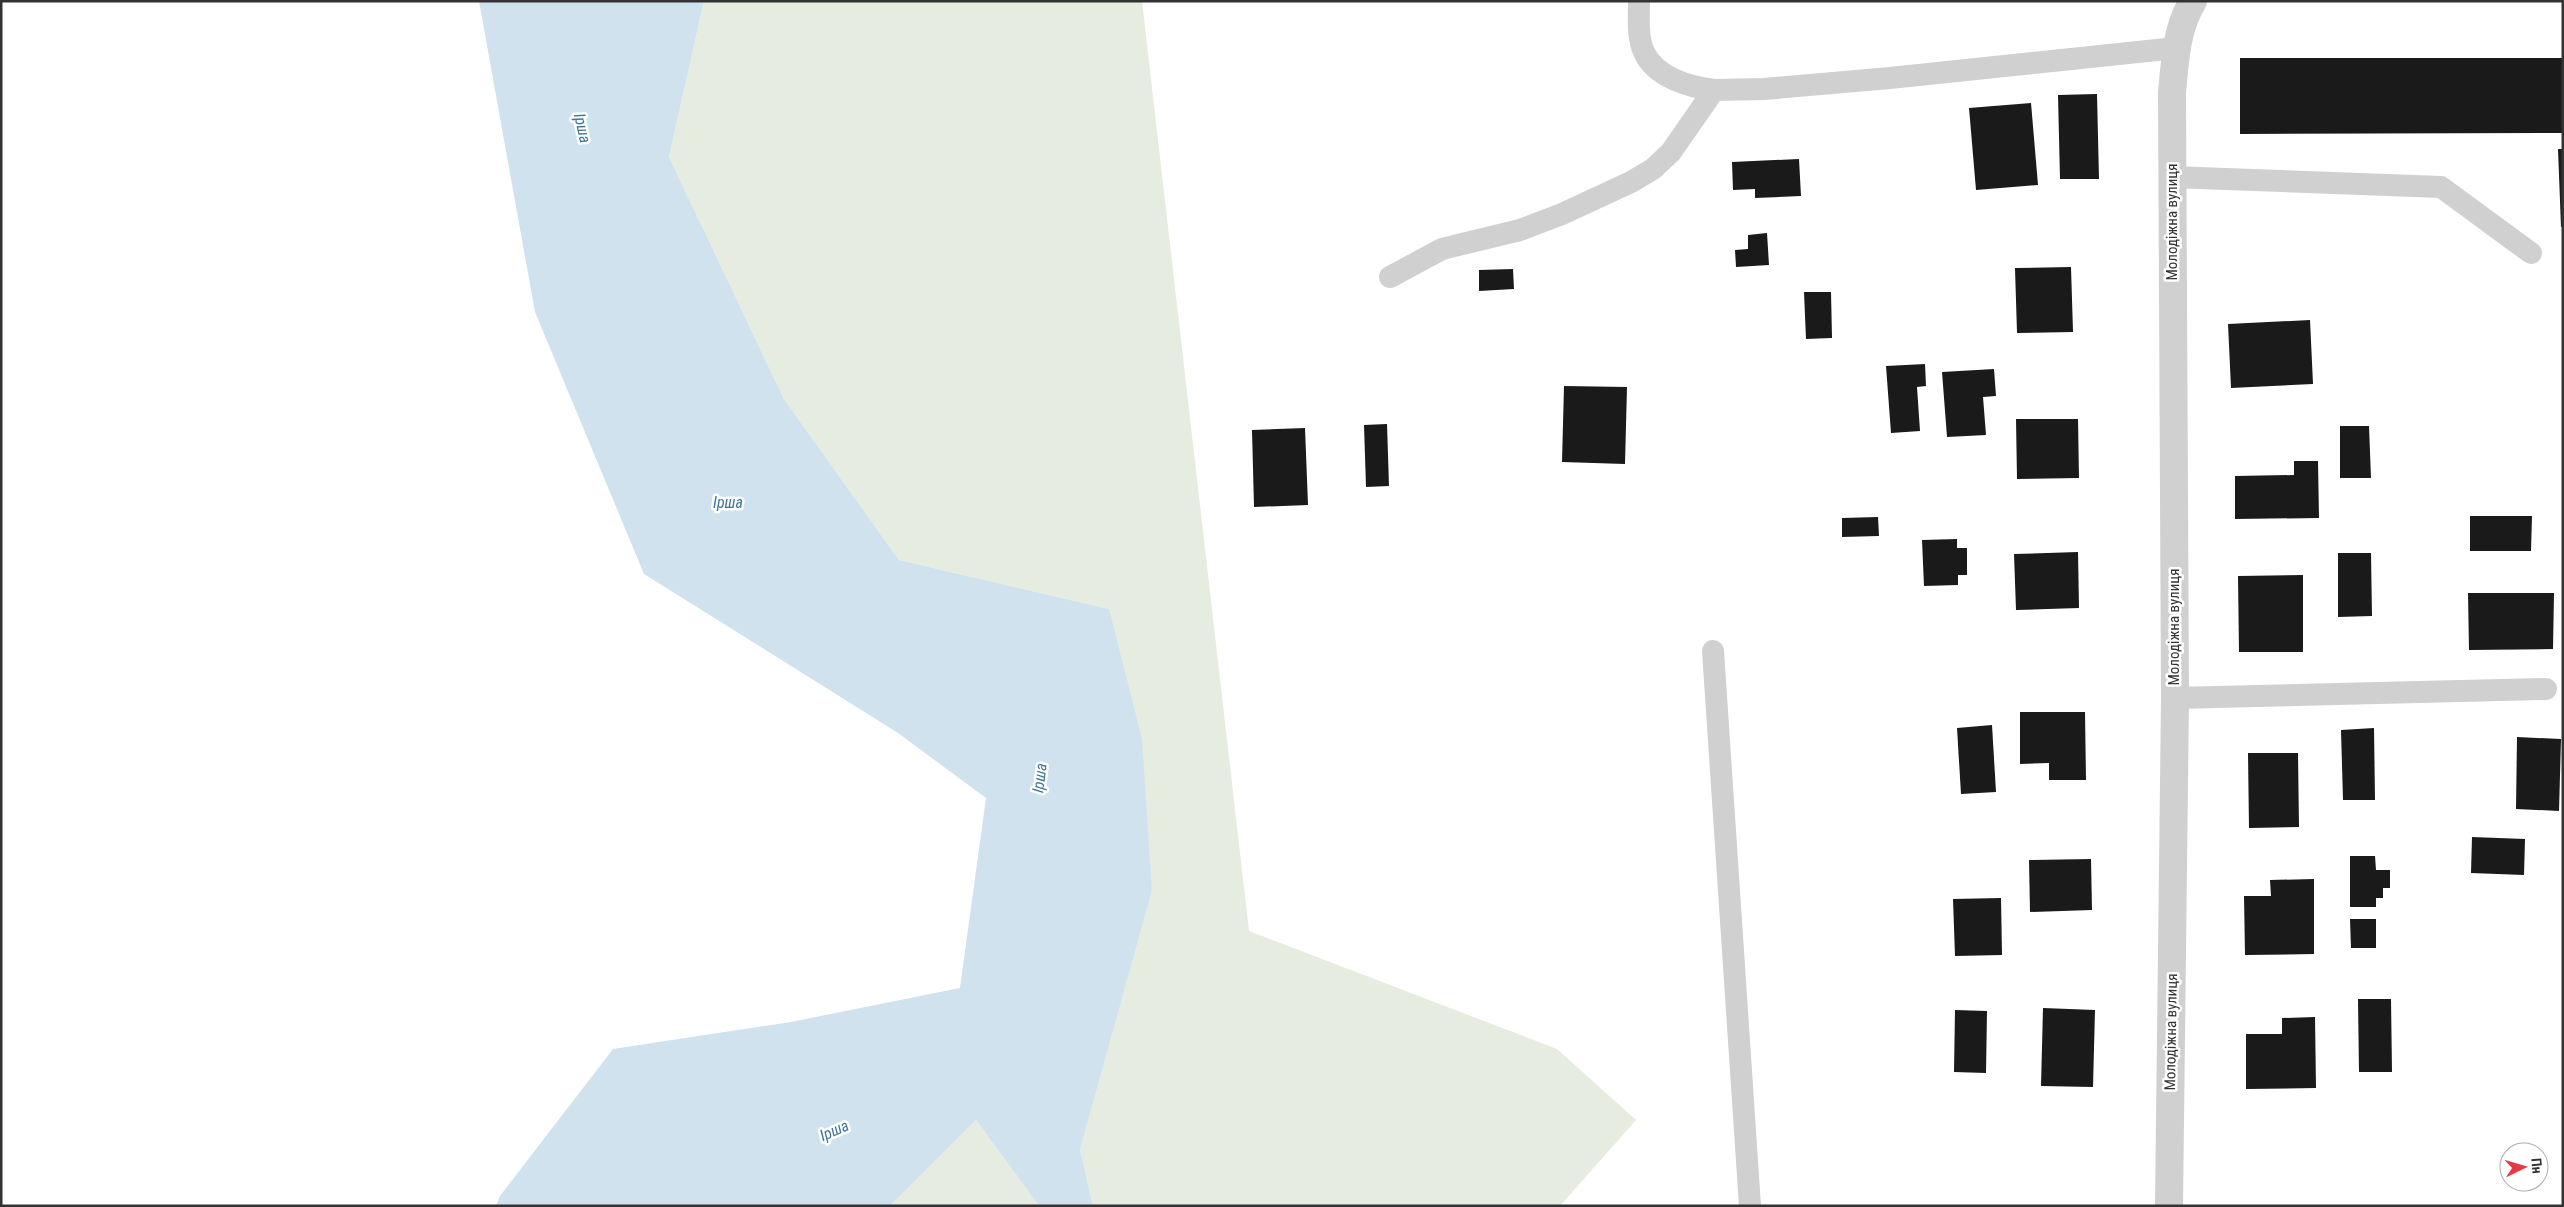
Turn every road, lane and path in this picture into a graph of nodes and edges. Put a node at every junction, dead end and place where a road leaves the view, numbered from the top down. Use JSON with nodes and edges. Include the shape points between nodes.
{"nodes":[{"id":1,"x":1639,"y":1,"type":"edge"},
{"id":2,"x":2192,"y":2,"type":"edge"},
{"id":3,"x":2176,"y":48,"type":"junction"},
{"id":4,"x":1714,"y":90,"type":"junction"},
{"id":5,"x":2171,"y":177,"type":"junction"},
{"id":6,"x":2531,"y":253,"type":"dead end"},
{"id":7,"x":1390,"y":277,"type":"dead end"},
{"id":8,"x":1713,"y":651,"type":"dead end"},
{"id":9,"x":2546,"y":689,"type":"dead end"},
{"id":10,"x":2175,"y":698,"type":"junction"},
{"id":11,"x":1750,"y":1206,"type":"edge"},
{"id":12,"x":2169,"y":1206,"type":"edge"}],
"edges":[{"from":1,"to":4,"type":"lane","via":[[1640,39],[1650,62],[1691,87]]},
{"from":2,"to":3,"type":"street","name":"Молодіжна вулиця"},
{"from":3,"to":4,"type":"lane","via":[[1918,75],[1764,89]]},
{"from":3,"to":5,"type":"street","name":"Молодіжна вулиця"},
{"from":4,"to":7,"type":"lane","via":[[1671,152],[1631,182],[1520,230],[1442,249]]},
{"from":5,"to":6,"type":"lane","via":[[2441,187]]},
{"from":5,"to":10,"type":"street","name":"Молодіжна вулиця"},
{"from":8,"to":11,"type":"lane"},
{"from":9,"to":10,"type":"lane"},
{"from":10,"to":12,"type":"street","name":"Молодіжна вулиця"}]}
